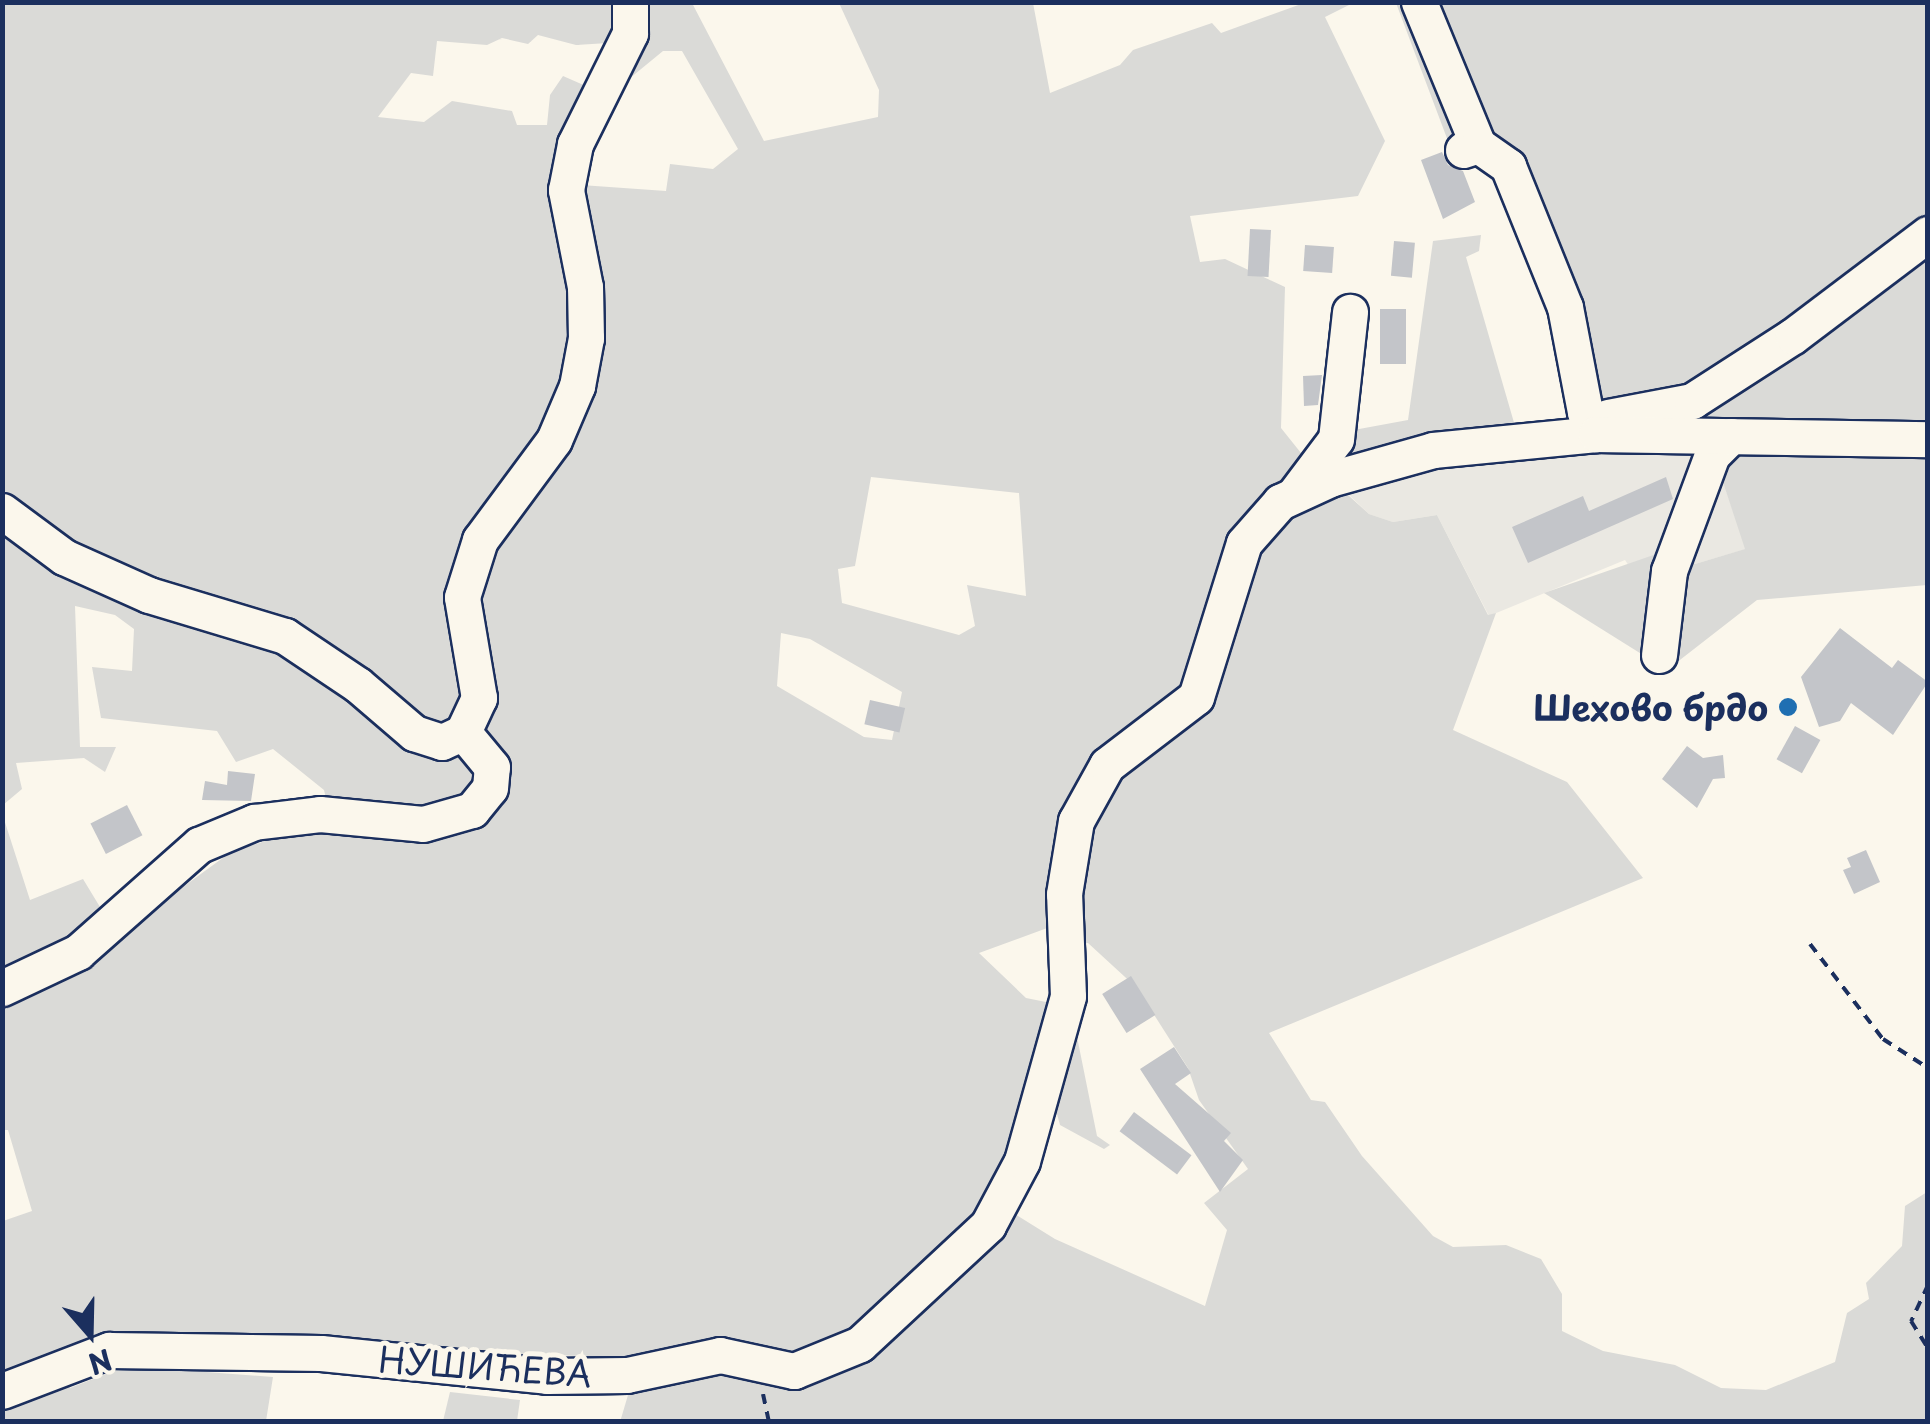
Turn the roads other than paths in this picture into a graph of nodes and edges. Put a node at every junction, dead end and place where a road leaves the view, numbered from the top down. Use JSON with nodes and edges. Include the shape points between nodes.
{"nodes":[{"id":1,"x":630,"y":2,"type":"edge"},
{"id":2,"x":1419,"y":2,"type":"edge"},
{"id":3,"x":1928,"y":234,"type":"edge"},
{"id":4,"x":1350,"y":312,"type":"dead end"},
{"id":5,"x":1339,"y":423,"type":"junction"},
{"id":6,"x":1596,"y":434,"type":"junction"},
{"id":7,"x":1731,"y":436,"type":"junction"},
{"id":8,"x":1928,"y":439,"type":"edge"},
{"id":9,"x":1420,"y":454,"type":"junction"},
{"id":10,"x":1295,"y":492,"type":"junction"},
{"id":11,"x":2,"y":511,"type":"edge"},
{"id":12,"x":1659,"y":655,"type":"dead end"},
{"id":13,"x":463,"y":732,"type":"junction"},
{"id":14,"x":2,"y":988,"type":"edge"},
{"id":15,"x":2,"y":1391,"type":"edge"}],
"edges":[{"from":1,"to":13,"type":"street","via":[[630,33],[574,144],[566,190],[586,287],[577,386],[554,440],[480,540],[462,597],[479,698]]},
{"from":2,"to":6,"type":"street","via":[[1471,147],[1508,166],[1534,227],[1564,307],[1585,412]]},
{"from":3,"to":6,"type":"street","via":[[1730,379],[1692,401],[1606,418]]},
{"from":4,"to":5,"type":"street","name":"НУШИЋЕВА"},
{"from":5,"to":9,"type":"street","name":"НУШИЋЕВА","via":[[1366,442]]},
{"from":5,"to":10,"type":"street","name":"НУШИЋЕВА","via":[[1336,439]]},
{"from":6,"to":7,"type":"street","name":"НУШИЋЕВА"},
{"from":6,"to":9,"type":"street","name":"НУШИЋЕВА"},
{"from":7,"to":8,"type":"street","name":"НУШИЋЕВА"},
{"from":7,"to":12,"type":"street","via":[[1712,455],[1669,571]]},
{"from":9,"to":10,"type":"street","name":"НУШИЋЕВА"},
{"from":10,"to":15,"type":"street","name":"НУШИЋЕВА","via":[[1244,543],[1196,697],[1107,765],[1076,821],[1064,894],[1068,996],[1022,1161],[988,1225],[860,1344],[794,1371],[720,1355],[627,1376],[548,1376],[321,1353],[109,1350]]},
{"from":11,"to":13,"type":"street","via":[[64,557],[149,595],[284,636],[358,684],[414,733],[442,742]]},
{"from":13,"to":14,"type":"street","via":[[492,767],[490,788],[472,810],[423,824],[320,814],[254,822],[198,845],[78,952]]}]}
